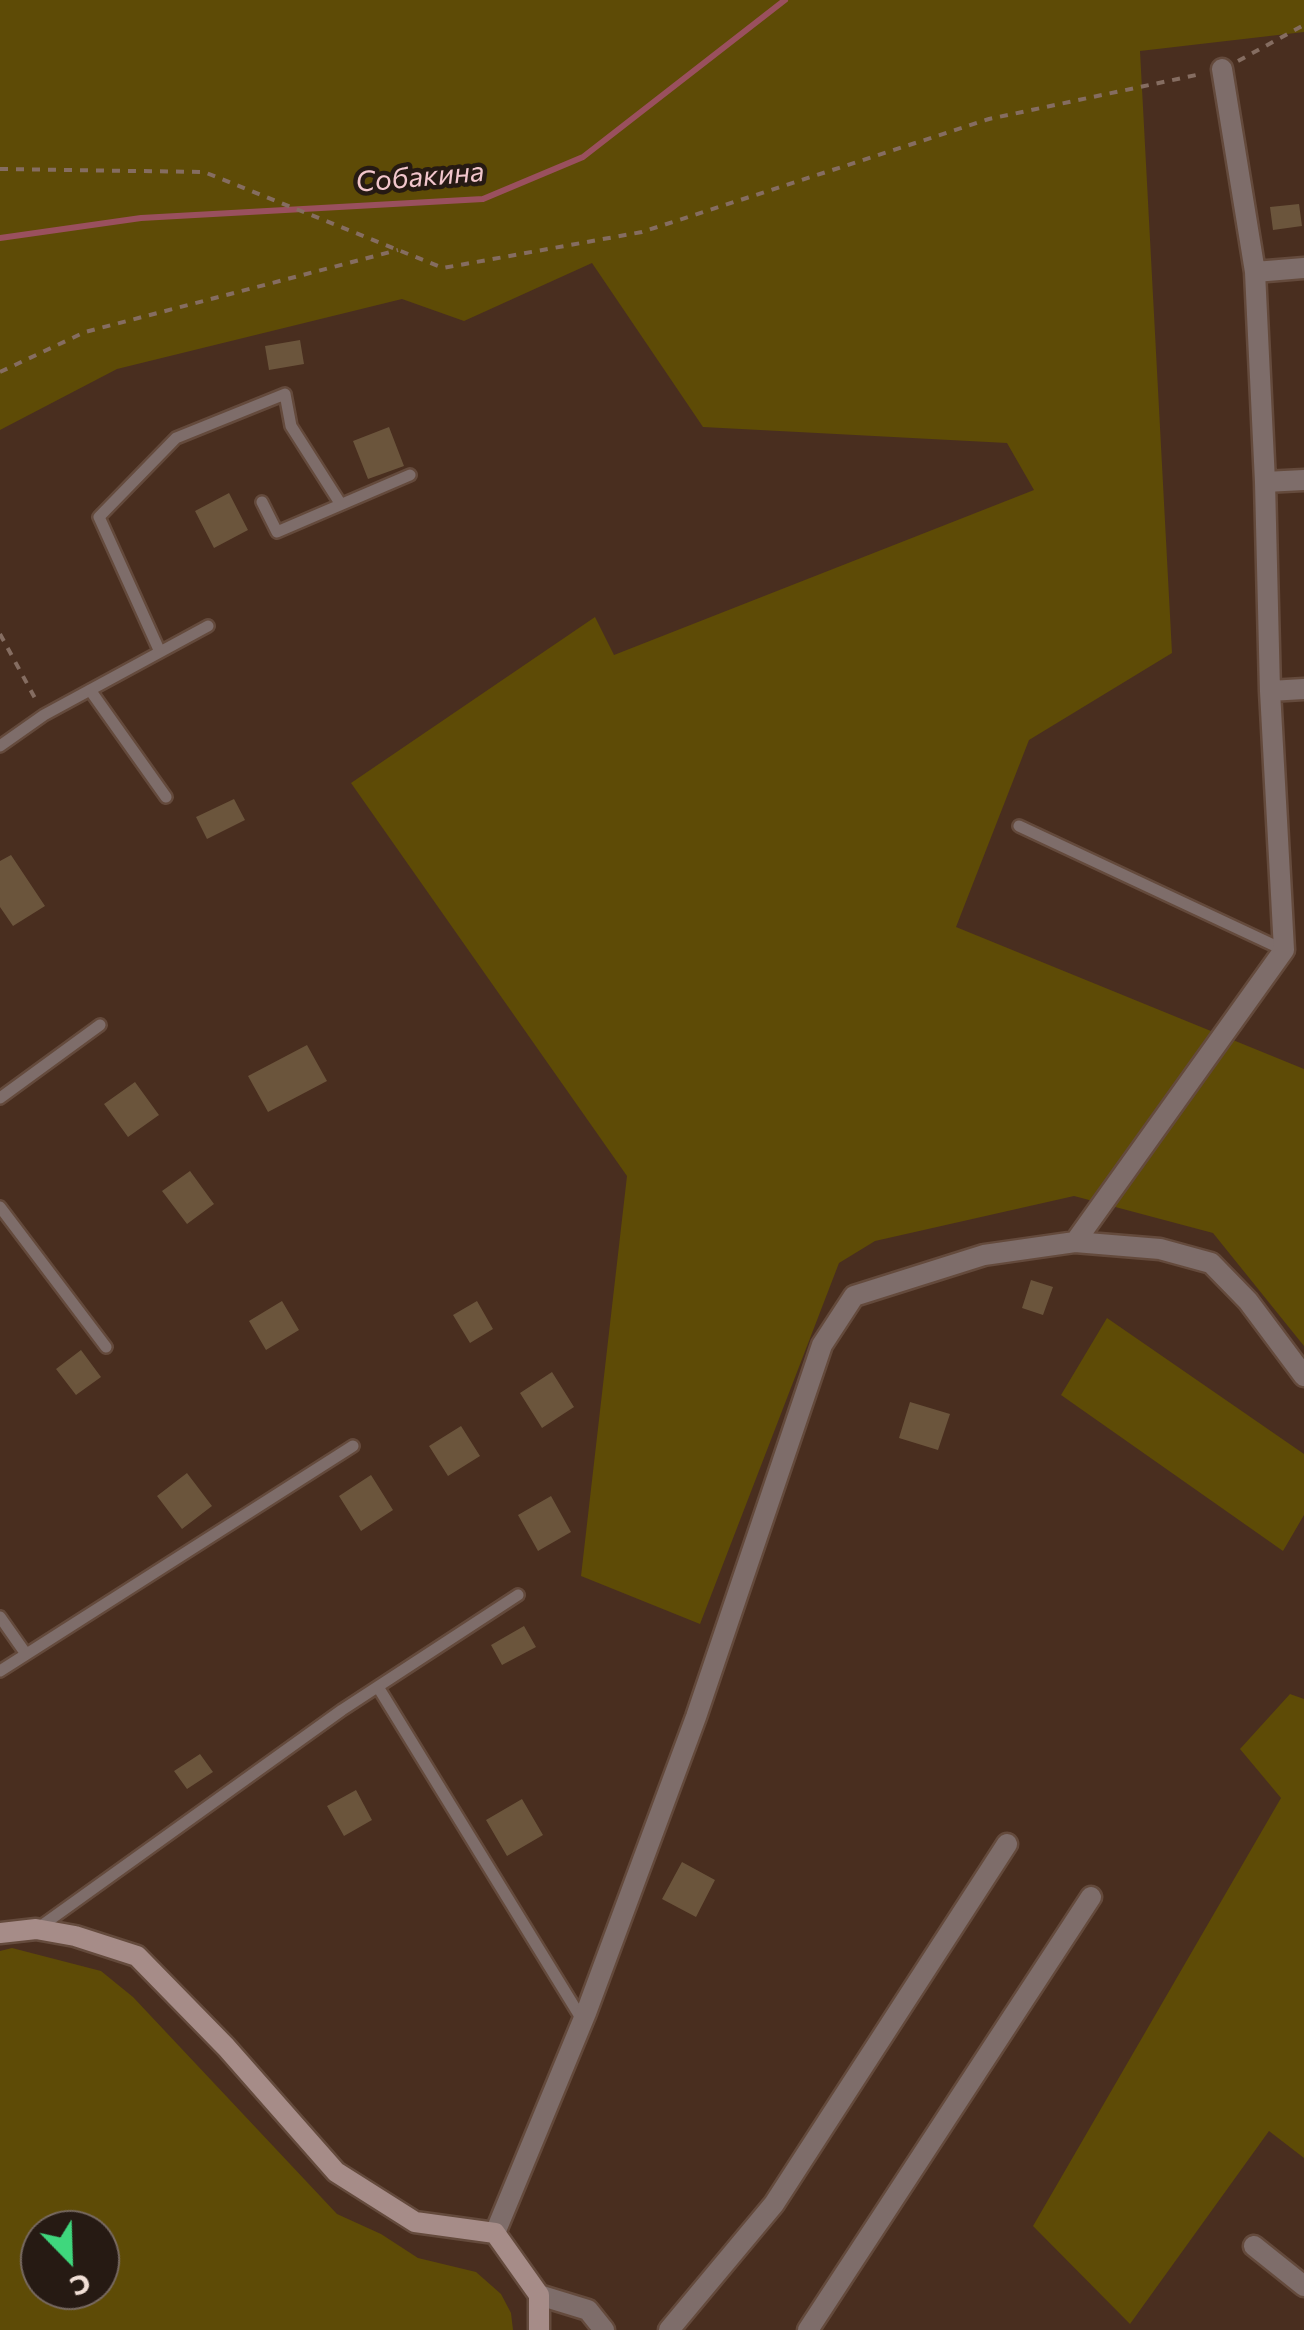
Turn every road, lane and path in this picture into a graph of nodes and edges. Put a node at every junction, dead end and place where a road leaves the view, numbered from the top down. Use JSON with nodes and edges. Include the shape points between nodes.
{"nodes":[{"id":1,"x":1304,"y":25,"type":"edge"},
{"id":2,"x":1222,"y":70,"type":"junction"},
{"id":3,"x":0,"y":169,"type":"edge"},
{"id":4,"x":398,"y":250,"type":"junction"},
{"id":5,"x":1304,"y":268,"type":"edge"},
{"id":6,"x":1255,"y":272,"type":"junction"},
{"id":7,"x":0,"y":372,"type":"edge"},
{"id":8,"x":410,"y":474,"type":"dead end"},
{"id":9,"x":1304,"y":480,"type":"edge"},
{"id":10,"x":1266,"y":482,"type":"junction"},
{"id":11,"x":262,"y":502,"type":"dead end"},
{"id":12,"x":340,"y":504,"type":"junction"},
{"id":13,"x":208,"y":626,"type":"dead end"},
{"id":14,"x":0,"y":634,"type":"edge"},
{"id":15,"x":160,"y":652,"type":"junction"},
{"id":16,"x":1304,"y":689,"type":"edge"},
{"id":17,"x":90,"y":690,"type":"junction"},
{"id":18,"x":1270,"y":690,"type":"junction"},
{"id":19,"x":44,"y":715,"type":"junction"},
{"id":20,"x":0,"y":746,"type":"edge"},
{"id":21,"x":166,"y":797,"type":"dead end"},
{"id":22,"x":1019,"y":826,"type":"dead end"},
{"id":23,"x":1294,"y":948,"type":"edge"},
{"id":24,"x":100,"y":1025,"type":"dead end"},
{"id":25,"x":0,"y":1098,"type":"edge"},
{"id":26,"x":0,"y":1208,"type":"edge"},
{"id":27,"x":1075,"y":1242,"type":"junction"},
{"id":28,"x":106,"y":1346,"type":"dead end"},
{"id":29,"x":1304,"y":1376,"type":"edge"},
{"id":30,"x":352,"y":1446,"type":"dead end"},
{"id":31,"x":518,"y":1596,"type":"dead end"},
{"id":32,"x":0,"y":1617,"type":"edge"},
{"id":33,"x":26,"y":1654,"type":"junction"},
{"id":34,"x":0,"y":1671,"type":"edge"},
{"id":35,"x":378,"y":1687,"type":"junction"},
{"id":36,"x":1007,"y":1844,"type":"dead end"},
{"id":37,"x":1090,"y":1897,"type":"dead end"},
{"id":38,"x":36,"y":1929,"type":"junction"},
{"id":39,"x":0,"y":1933,"type":"edge"},
{"id":40,"x":582,"y":2021,"type":"junction"},
{"id":41,"x":495,"y":2233,"type":"junction"},
{"id":42,"x":1254,"y":2246,"type":"dead end"},
{"id":43,"x":1304,"y":2286,"type":"edge"},
{"id":44,"x":540,"y":2295,"type":"junction"},
{"id":45,"x":540,"y":2330,"type":"edge"},
{"id":46,"x":604,"y":2330,"type":"edge"},
{"id":47,"x":670,"y":2330,"type":"edge"},
{"id":48,"x":808,"y":2330,"type":"edge"}],
"edges":[{"from":1,"to":2,"type":"path"},
{"from":2,"to":4,"type":"path","via":[[989,118],[642,232],[443,268]]},
{"from":2,"to":6,"type":"street"},
{"from":3,"to":4,"type":"path","via":[[204,172]]},
{"from":4,"to":7,"type":"path","via":[[86,332]]},
{"from":5,"to":6,"type":"street"},
{"from":6,"to":10,"type":"street"},
{"from":8,"to":12,"type":"lane"},
{"from":9,"to":10,"type":"street"},
{"from":10,"to":18,"type":"street"},
{"from":11,"to":12,"type":"lane","via":[[276,532]]},
{"from":12,"to":15,"type":"lane","via":[[291,426],[285,394],[176,438],[99,517]]},
{"from":13,"to":15,"type":"lane"},
{"from":14,"to":19,"type":"path"},
{"from":15,"to":17,"type":"lane"},
{"from":16,"to":18,"type":"street"},
{"from":17,"to":19,"type":"lane"},
{"from":17,"to":21,"type":"lane"},
{"from":18,"to":23,"type":"street"},
{"from":19,"to":20,"type":"lane"},
{"from":22,"to":23,"type":"lane"},
{"from":23,"to":27,"type":"street"},
{"from":24,"to":25,"type":"lane"},
{"from":26,"to":28,"type":"lane"},
{"from":27,"to":29,"type":"street","via":[[1160,1249],[1212,1263]]},
{"from":27,"to":40,"type":"street","via":[[984,1255],[854,1296],[822,1345],[696,1716]]},
{"from":30,"to":33,"type":"lane"},
{"from":31,"to":35,"type":"lane"},
{"from":32,"to":33,"type":"lane"},
{"from":33,"to":34,"type":"lane"},
{"from":35,"to":38,"type":"lane"},
{"from":35,"to":40,"type":"lane"},
{"from":36,"to":47,"type":"street","via":[[774,2204]]},
{"from":37,"to":48,"type":"street"},
{"from":38,"to":39,"type":"main road"},
{"from":38,"to":41,"type":"main road","via":[[137,1956],[336,2172],[415,2222]]},
{"from":40,"to":41,"type":"street"},
{"from":41,"to":44,"type":"main road"},
{"from":42,"to":43,"type":"street"},
{"from":44,"to":45,"type":"main road"},
{"from":44,"to":46,"type":"street","via":[[588,2310]]}]}
